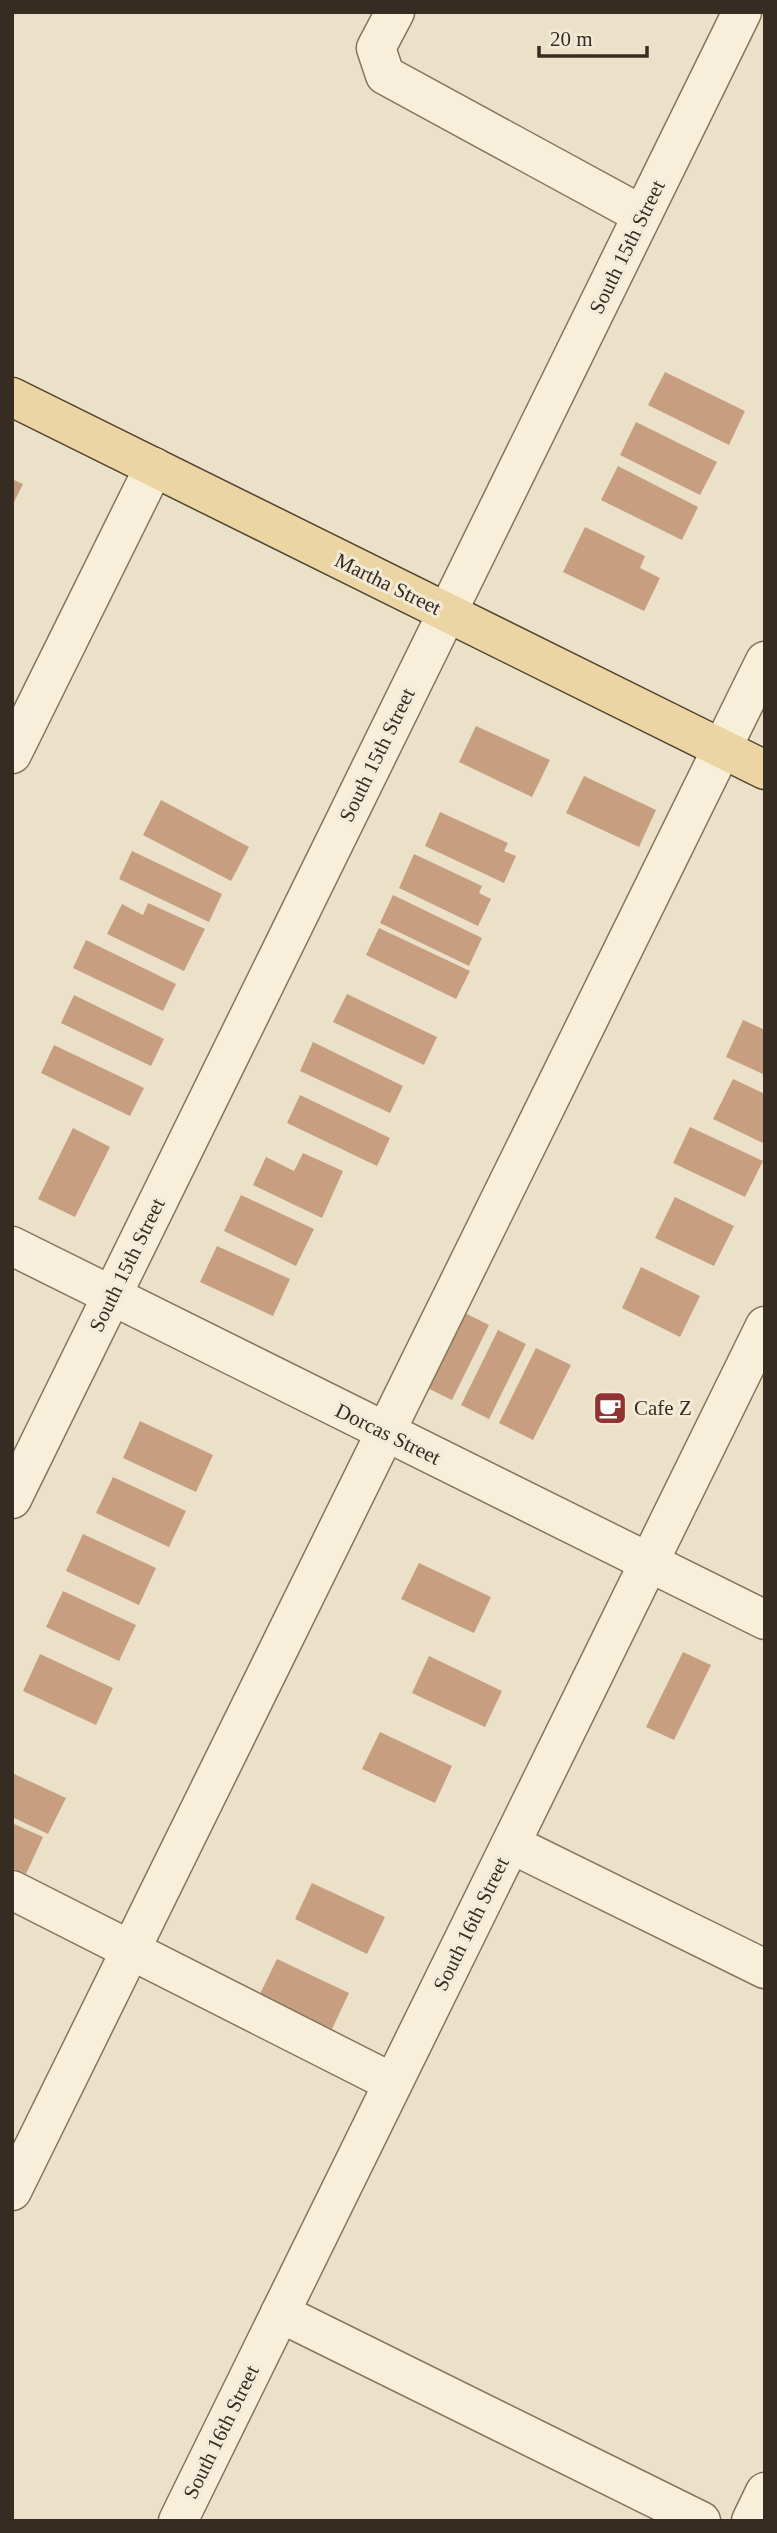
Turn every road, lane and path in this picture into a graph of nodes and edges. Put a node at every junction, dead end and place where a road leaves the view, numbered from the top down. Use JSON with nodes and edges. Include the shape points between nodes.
{"nodes":[{"id":1,"x":395,"y":12,"type":"edge"},
{"id":2,"x":742,"y":12,"type":"edge"},
{"id":3,"x":642,"y":215,"type":"junction"},
{"id":4,"x":12,"y":397,"type":"edge"},
{"id":5,"x":154,"y":467,"type":"junction"},
{"id":6,"x":447,"y":612,"type":"junction"},
{"id":7,"x":765,"y":661,"type":"edge"},
{"id":8,"x":722,"y":749,"type":"junction"},
{"id":9,"x":12,"y":754,"type":"edge"},
{"id":10,"x":765,"y":770,"type":"edge"},
{"id":11,"x":12,"y":1246,"type":"edge"},
{"id":12,"x":113,"y":1295,"type":"junction"},
{"id":13,"x":765,"y":1326,"type":"edge"},
{"id":14,"x":384,"y":1433,"type":"junction"},
{"id":15,"x":12,"y":1499,"type":"edge"},
{"id":16,"x":649,"y":1562,"type":"junction"},
{"id":17,"x":765,"y":1619,"type":"edge"},
{"id":18,"x":511,"y":1844,"type":"junction"},
{"id":19,"x":12,"y":1890,"type":"edge"},
{"id":20,"x":131,"y":1949,"type":"junction"},
{"id":21,"x":765,"y":1969,"type":"edge"},
{"id":22,"x":393,"y":2083,"type":"junction"},
{"id":23,"x":12,"y":2191,"type":"edge"},
{"id":24,"x":280,"y":2313,"type":"junction"},
{"id":25,"x":765,"y":2492,"type":"edge"},
{"id":26,"x":178,"y":2521,"type":"edge"},
{"id":27,"x":701,"y":2521,"type":"edge"},
{"id":28,"x":751,"y":2521,"type":"edge"}],
"edges":[{"from":1,"to":3,"type":"street","via":[[376,48],[385,75]]},
{"from":2,"to":3,"type":"street","name":"South 15th Street"},
{"from":3,"to":6,"type":"street","name":"South 15th Street"},
{"from":4,"to":5,"type":"main road","name":"Martha Street"},
{"from":5,"to":6,"type":"main road","name":"Martha Street"},
{"from":5,"to":9,"type":"street"},
{"from":6,"to":8,"type":"main road","name":"Martha Street"},
{"from":6,"to":12,"type":"street","name":"South 15th Street"},
{"from":7,"to":8,"type":"street"},
{"from":8,"to":10,"type":"main road","name":"Martha Street"},
{"from":8,"to":14,"type":"street"},
{"from":11,"to":12,"type":"street","name":"Dorcas Street"},
{"from":12,"to":14,"type":"street","name":"Dorcas Street"},
{"from":12,"to":15,"type":"street","name":"South 15th Street"},
{"from":13,"to":16,"type":"street","name":"South 16th Street"},
{"from":14,"to":16,"type":"street","name":"Dorcas Street"},
{"from":14,"to":20,"type":"street"},
{"from":16,"to":17,"type":"street","name":"Dorcas Street"},
{"from":16,"to":18,"type":"street","name":"South 16th Street"},
{"from":18,"to":21,"type":"street"},
{"from":18,"to":22,"type":"street","name":"South 16th Street"},
{"from":19,"to":20,"type":"street"},
{"from":20,"to":22,"type":"street"},
{"from":20,"to":23,"type":"street"},
{"from":22,"to":24,"type":"street","name":"South 16th Street"},
{"from":24,"to":26,"type":"street","name":"South 16th Street"},
{"from":24,"to":27,"type":"street"},
{"from":25,"to":28,"type":"street"}]}
